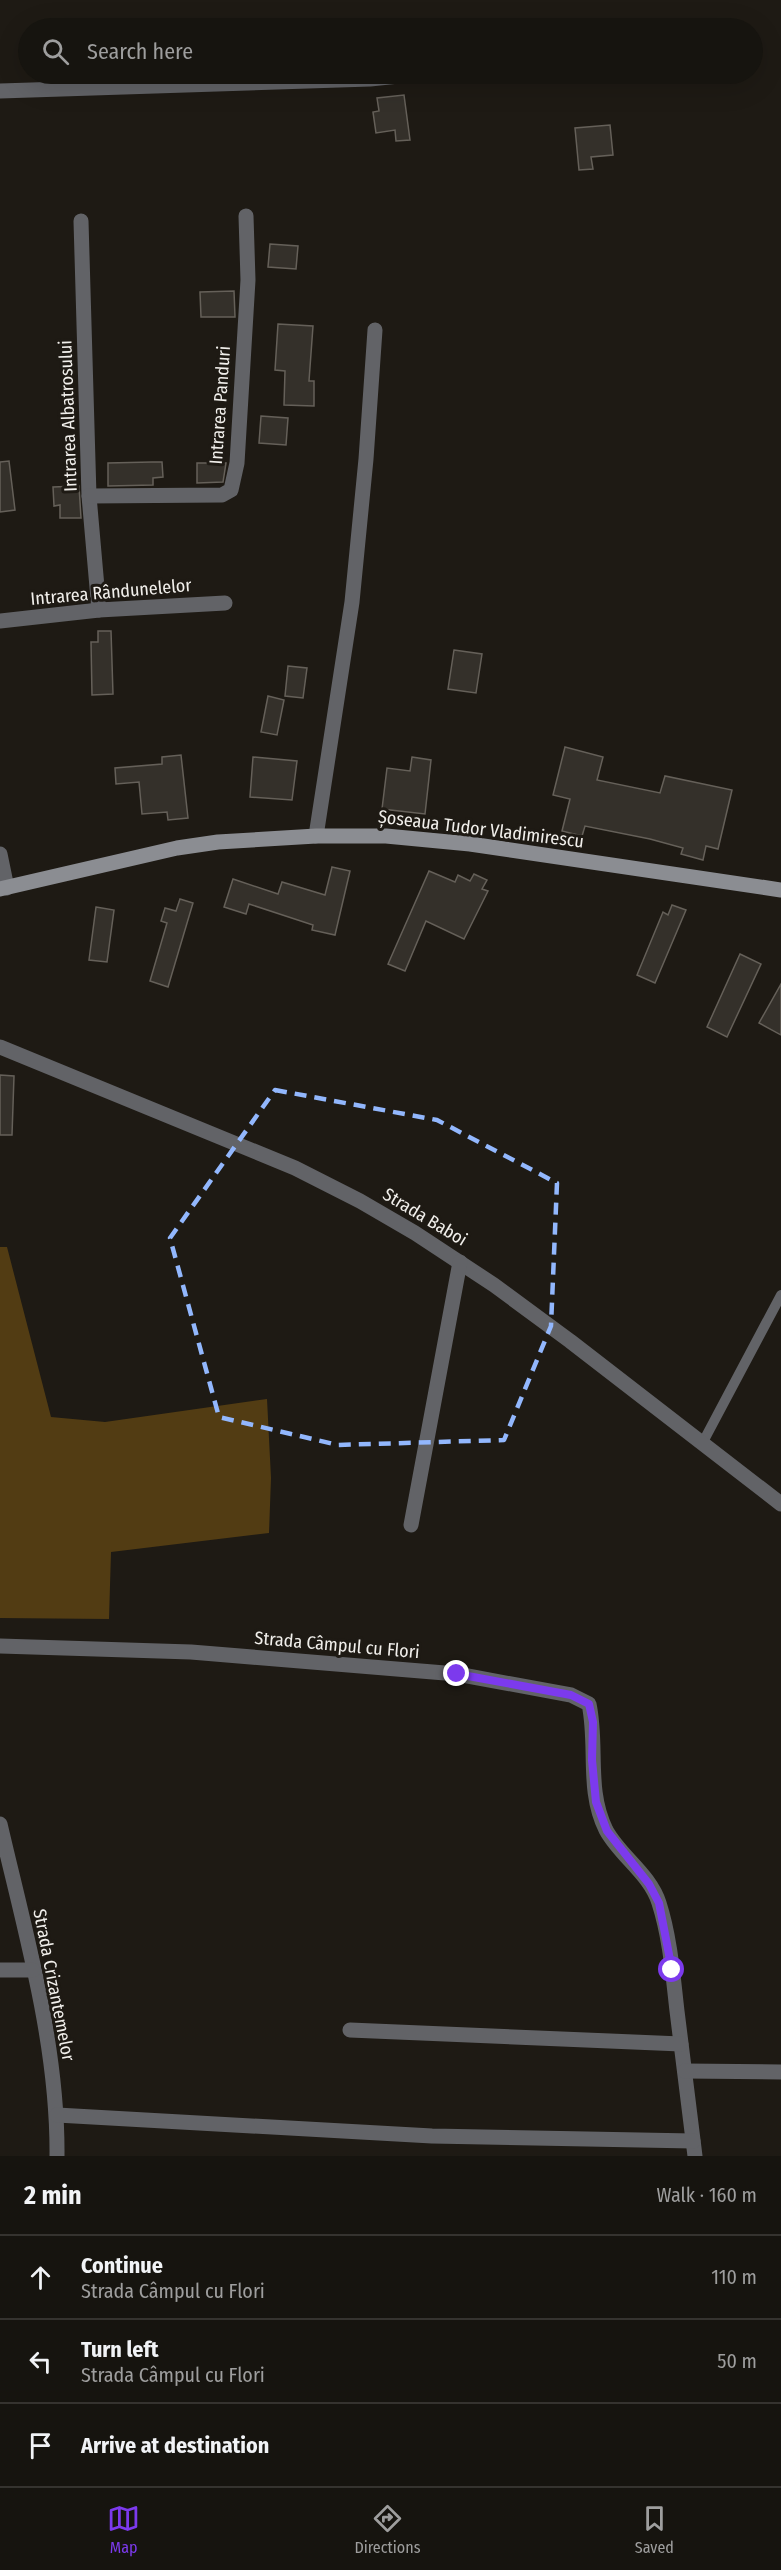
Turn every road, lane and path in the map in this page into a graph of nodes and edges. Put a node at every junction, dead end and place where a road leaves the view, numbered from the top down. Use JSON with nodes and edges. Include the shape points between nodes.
{"nodes":[{"id":1,"x":216,"y":84,"type":"edge"},
{"id":2,"x":0,"y":91,"type":"edge"},
{"id":3,"x":246,"y":216,"type":"dead end"},
{"id":4,"x":81,"y":221,"type":"dead end"},
{"id":5,"x":375,"y":330,"type":"dead end"},
{"id":6,"x":89,"y":496,"type":"junction"},
{"id":7,"x":225,"y":603,"type":"dead end"},
{"id":8,"x":99,"y":610,"type":"junction"},
{"id":9,"x":0,"y":621,"type":"edge"},
{"id":10,"x":316,"y":836,"type":"junction"},
{"id":11,"x":0,"y":854,"type":"edge"},
{"id":12,"x":3,"y":888,"type":"edge"},
{"id":13,"x":781,"y":890,"type":"edge"},
{"id":14,"x":0,"y":1047,"type":"edge"},
{"id":15,"x":460,"y":1262,"type":"junction"},
{"id":16,"x":781,"y":1295,"type":"edge"},
{"id":17,"x":703,"y":1442,"type":"junction"},
{"id":18,"x":781,"y":1504,"type":"edge"},
{"id":19,"x":411,"y":1525,"type":"dead end"},
{"id":20,"x":0,"y":1646,"type":"edge"},
{"id":21,"x":0,"y":1824,"type":"edge"},
{"id":22,"x":0,"y":1970,"type":"edge"},
{"id":23,"x":33,"y":1970,"type":"junction"},
{"id":24,"x":350,"y":2030,"type":"dead end"},
{"id":25,"x":681,"y":2044,"type":"junction"},
{"id":26,"x":685,"y":2071,"type":"junction"},
{"id":27,"x":781,"y":2073,"type":"edge"},
{"id":28,"x":57,"y":2115,"type":"junction"},
{"id":29,"x":694,"y":2148,"type":"edge"},
{"id":30,"x":57,"y":2156,"type":"edge"}],
"edges":[{"from":1,"to":2,"type":"street"},
{"from":3,"to":6,"type":"street","name":"Intrarea Panduri","via":[[248,280],[237,463],[231,490],[222,495]]},
{"from":4,"to":6,"type":"street","name":"Intrarea Albatrosului"},
{"from":5,"to":10,"type":"street","via":[[352,602]]},
{"from":6,"to":8,"type":"street","name":"Intrarea Albatrosului"},
{"from":7,"to":8,"type":"street","name":"Intrarea Rândunelelor"},
{"from":8,"to":9,"type":"street","name":"Intrarea Rândunelelor"},
{"from":10,"to":12,"type":"main road","name":"Șoseaua Tudor Vladimirescu","via":[[177,848]]},
{"from":10,"to":13,"type":"main road","name":"Șoseaua Tudor Vladimirescu","via":[[386,836],[470,844]]},
{"from":11,"to":12,"type":"street"},
{"from":14,"to":15,"type":"street","name":"Strada Baboi","via":[[295,1168],[360,1201]]},
{"from":15,"to":17,"type":"street","name":"Strada Baboi"},
{"from":15,"to":19,"type":"street"},
{"from":16,"to":17,"type":"lane"},
{"from":17,"to":18,"type":"street","name":"Strada Baboi"},
{"from":20,"to":25,"type":"street","name":"Strada Câmpul cu Flori","via":[[191,1652],[457,1674],[571,1695],[589,1704],[596,1802],[607,1831],[649,1884],[659,1903]]},
{"from":21,"to":23,"type":"street","name":"Strada Crizantemelor"},
{"from":22,"to":23,"type":"street"},
{"from":23,"to":28,"type":"street","name":"Strada Crizantemelor"},
{"from":24,"to":25,"type":"street"},
{"from":25,"to":26,"type":"street","name":"Strada Câmpul cu Flori"},
{"from":26,"to":27,"type":"street"},
{"from":26,"to":29,"type":"street","name":"Strada Câmpul cu Flori"},
{"from":28,"to":29,"type":"street"},
{"from":28,"to":30,"type":"street","name":"Strada Crizantemelor"}]}
